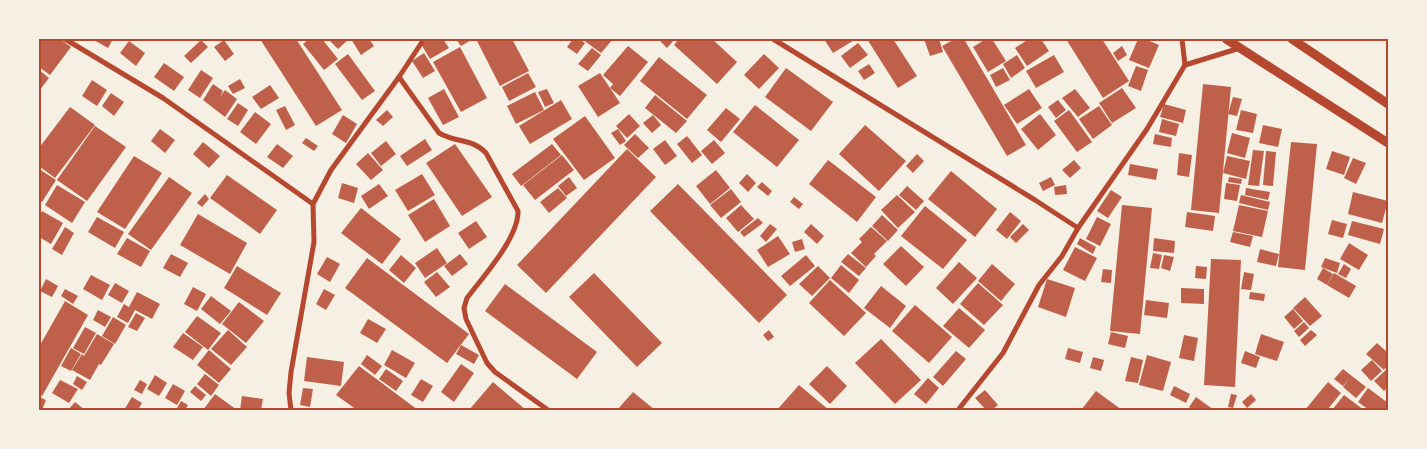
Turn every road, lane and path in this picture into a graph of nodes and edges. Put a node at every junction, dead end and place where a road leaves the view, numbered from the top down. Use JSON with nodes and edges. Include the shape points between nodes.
{"nodes":[{"id":1,"x":65,"y":39,"type":"edge"},
{"id":2,"x":424,"y":39,"type":"edge"},
{"id":3,"x":773,"y":39,"type":"edge"},
{"id":4,"x":1182,"y":39,"type":"edge"},
{"id":5,"x":1226,"y":39,"type":"edge"},
{"id":6,"x":1292,"y":39,"type":"edge"},
{"id":7,"x":1241,"y":48,"type":"junction"},
{"id":8,"x":1185,"y":65,"type":"junction"},
{"id":9,"x":399,"y":77,"type":"junction"},
{"id":10,"x":1388,"y":104,"type":"edge"},
{"id":11,"x":1388,"y":143,"type":"edge"},
{"id":12,"x":313,"y":204,"type":"junction"},
{"id":13,"x":1078,"y":228,"type":"junction"},
{"id":14,"x":291,"y":410,"type":"edge"},
{"id":15,"x":548,"y":410,"type":"edge"},
{"id":16,"x":958,"y":410,"type":"edge"}],
"edges":[{"from":1,"to":12,"type":"street","via":[[163,98]]},
{"from":2,"to":9,"type":"street"},
{"from":3,"to":13,"type":"street"},
{"from":4,"to":8,"type":"street"},
{"from":5,"to":7,"type":"street"},
{"from":6,"to":10,"type":"street"},
{"from":7,"to":8,"type":"street"},
{"from":7,"to":11,"type":"street"},
{"from":8,"to":13,"type":"street","via":[[1147,129]]},
{"from":9,"to":12,"type":"street","via":[[330,170]]},
{"from":9,"to":15,"type":"street","via":[[440,133],[479,145],[518,211],[519,221],[512,236],[467,298],[464,308],[487,363]]},
{"from":12,"to":14,"type":"street","via":[[314,242],[291,372]]},
{"from":13,"to":16,"type":"street","via":[[1062,256],[1039,285],[1003,353]]}]}
